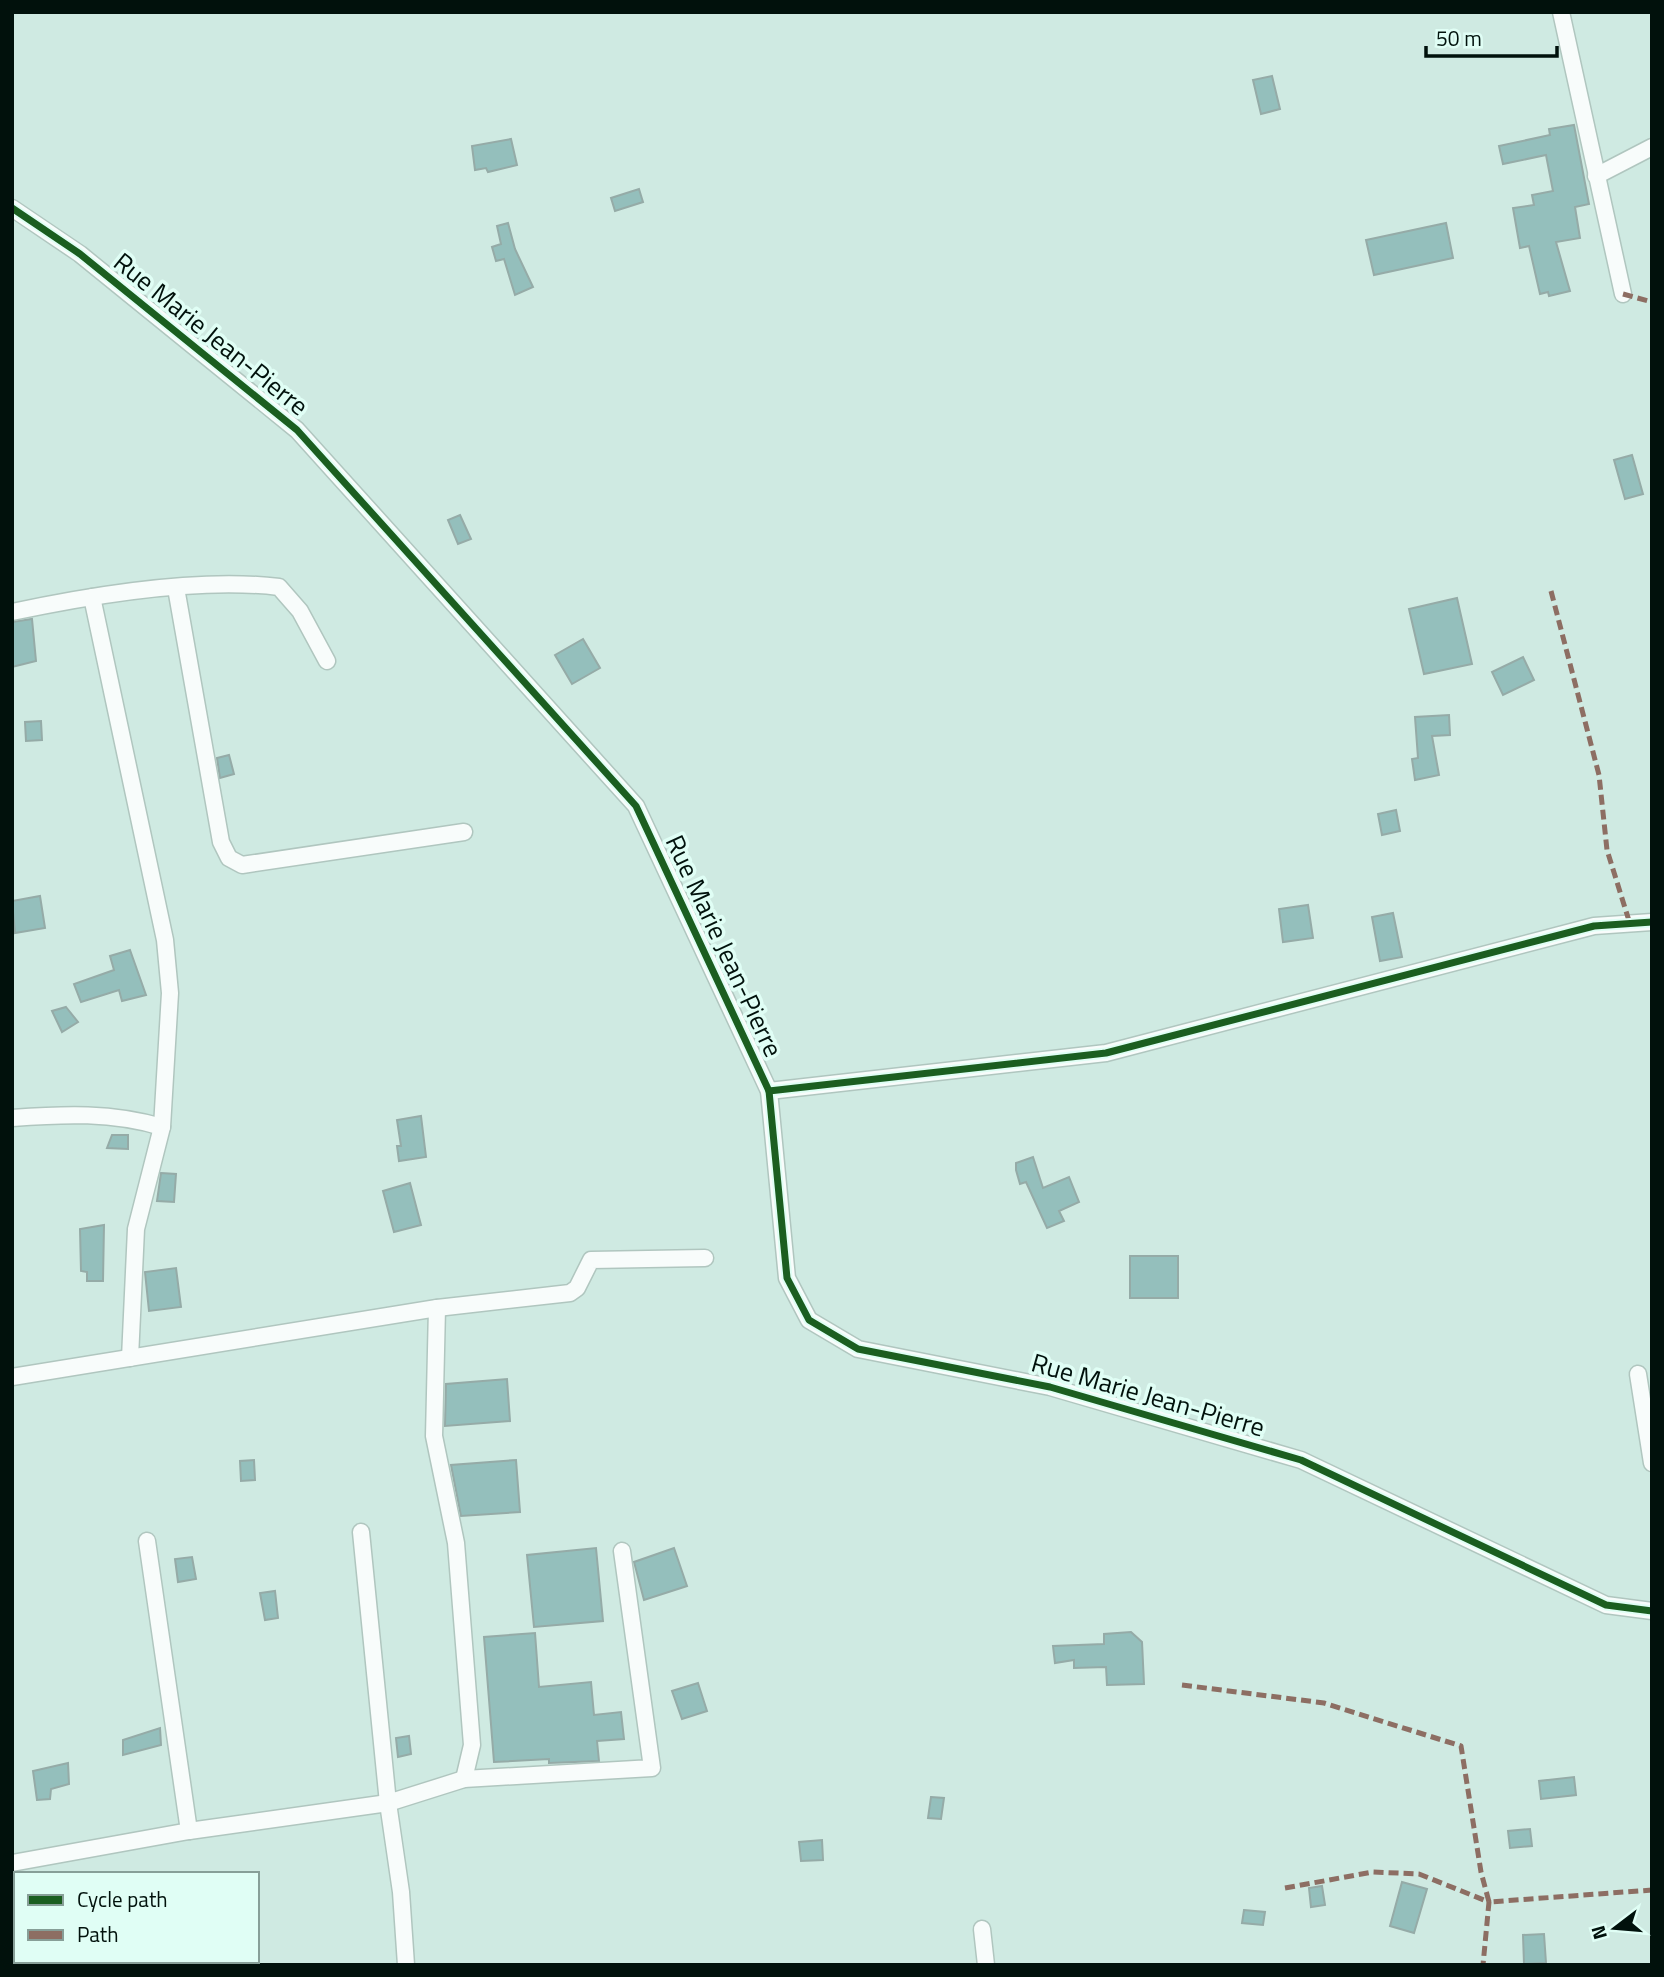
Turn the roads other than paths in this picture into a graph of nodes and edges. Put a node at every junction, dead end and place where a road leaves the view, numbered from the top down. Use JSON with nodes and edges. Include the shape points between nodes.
{"nodes":[{"id":1,"x":1561,"y":12,"type":"edge"},
{"id":2,"x":1652,"y":147,"type":"edge"},
{"id":3,"x":1597,"y":176,"type":"junction"},
{"id":4,"x":12,"y":208,"type":"edge"},
{"id":5,"x":1623,"y":294,"type":"dead end"},
{"id":6,"x":176,"y":589,"type":"junction"},
{"id":7,"x":92,"y":597,"type":"junction"},
{"id":8,"x":12,"y":612,"type":"edge"},
{"id":9,"x":327,"y":661,"type":"dead end"},
{"id":10,"x":464,"y":832,"type":"dead end"},
{"id":11,"x":1652,"y":922,"type":"edge"},
{"id":12,"x":769,"y":1091,"type":"junction"},
{"id":13,"x":12,"y":1118,"type":"edge"},
{"id":14,"x":162,"y":1127,"type":"junction"},
{"id":15,"x":705,"y":1258,"type":"dead end"},
{"id":16,"x":437,"y":1308,"type":"junction"},
{"id":17,"x":130,"y":1358,"type":"junction"},
{"id":18,"x":1638,"y":1374,"type":"dead end"},
{"id":19,"x":12,"y":1377,"type":"edge"},
{"id":20,"x":1652,"y":1463,"type":"edge"},
{"id":21,"x":361,"y":1532,"type":"dead end"},
{"id":22,"x":147,"y":1541,"type":"dead end"},
{"id":23,"x":622,"y":1551,"type":"dead end"},
{"id":24,"x":1652,"y":1611,"type":"edge"},
{"id":25,"x":464,"y":1779,"type":"junction"},
{"id":26,"x":388,"y":1802,"type":"junction"},
{"id":27,"x":189,"y":1831,"type":"junction"},
{"id":28,"x":12,"y":1863,"type":"edge"},
{"id":29,"x":982,"y":1929,"type":"dead end"},
{"id":30,"x":406,"y":1965,"type":"edge"},
{"id":31,"x":986,"y":1965,"type":"edge"}],
"edges":[{"from":1,"to":3,"type":"street"},
{"from":2,"to":3,"type":"street"},
{"from":3,"to":5,"type":"street"},
{"from":4,"to":12,"type":"street","name":"Rue Marie Jean-Pierre","via":[[80,254],[297,430],[636,806]]},
{"from":6,"to":7,"type":"street"},
{"from":6,"to":9,"type":"street","via":[[247,583],[279,587],[300,611]]},
{"from":6,"to":10,"type":"street","via":[[220,842],[229,858],[242,865]]},
{"from":7,"to":8,"type":"street"},
{"from":7,"to":14,"type":"street","via":[[165,940],[170,993]]},
{"from":11,"to":12,"type":"street","via":[[1594,926],[1106,1053]]},
{"from":12,"to":24,"type":"street","name":"Rue Marie Jean-Pierre","via":[[787,1278],[809,1320],[858,1349],[1050,1387],[1301,1460],[1606,1605]]},
{"from":13,"to":14,"type":"street","via":[[66,1114],[130,1118]]},
{"from":14,"to":17,"type":"street","via":[[136,1229]]},
{"from":15,"to":16,"type":"street","via":[[591,1260],[570,1293]]},
{"from":16,"to":17,"type":"street"},
{"from":16,"to":25,"type":"street","via":[[434,1436],[456,1543],[472,1745]]},
{"from":17,"to":19,"type":"street"},
{"from":18,"to":20,"type":"street"},
{"from":21,"to":26,"type":"street"},
{"from":22,"to":27,"type":"street"},
{"from":23,"to":25,"type":"street","via":[[652,1768]]},
{"from":25,"to":26,"type":"street"},
{"from":26,"to":27,"type":"street"},
{"from":26,"to":30,"type":"street"},
{"from":27,"to":28,"type":"street"},
{"from":29,"to":31,"type":"street"}]}
